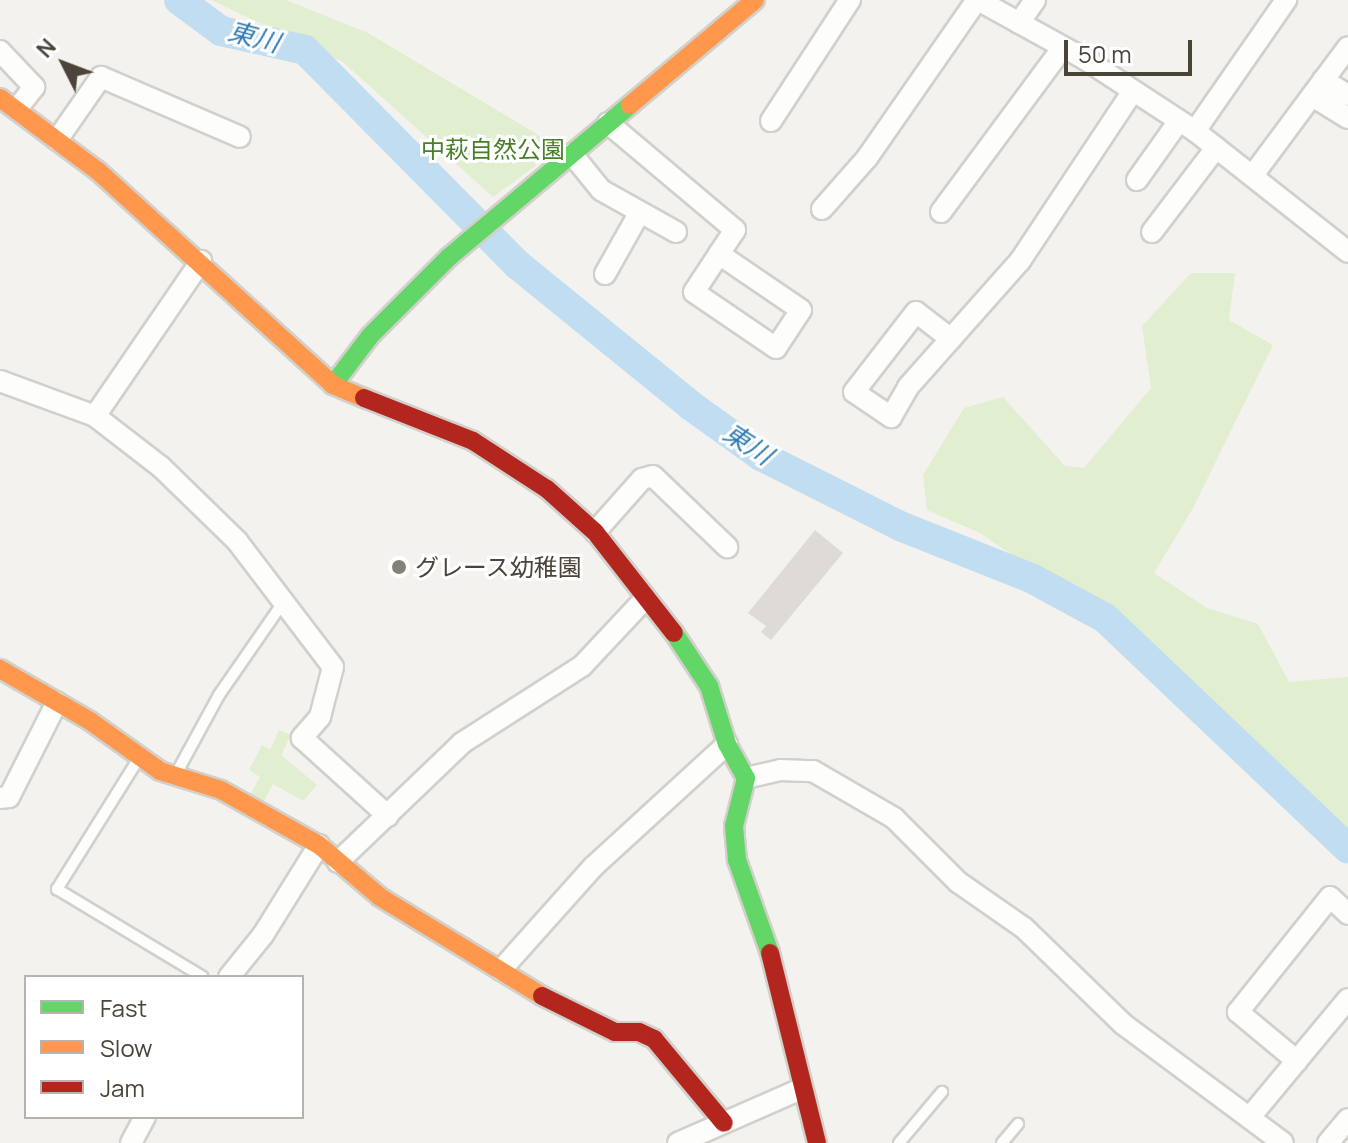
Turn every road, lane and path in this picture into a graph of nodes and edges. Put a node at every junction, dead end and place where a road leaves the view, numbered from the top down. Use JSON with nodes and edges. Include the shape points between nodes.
{"nodes":[{"id":1,"x":755,"y":0,"type":"edge"},
{"id":2,"x":850,"y":0,"type":"edge"},
{"id":3,"x":978,"y":0,"type":"edge"},
{"id":4,"x":1035,"y":0,"type":"edge"},
{"id":5,"x":1286,"y":0,"type":"edge"},
{"id":6,"x":1019,"y":23,"type":"junction"},
{"id":7,"x":1063,"y":47,"type":"junction"},
{"id":8,"x":1348,"y":47,"type":"edge"},
{"id":9,"x":0,"y":51,"type":"edge"},
{"id":10,"x":1318,"y":88,"type":"junction"},
{"id":11,"x":1133,"y":91,"type":"junction"},
{"id":12,"x":1348,"y":95,"type":"edge"},
{"id":13,"x":8,"y":103,"type":"edge"},
{"id":14,"x":1348,"y":118,"type":"edge"},
{"id":15,"x":771,"y":121,"type":"dead end"},
{"id":16,"x":608,"y":123,"type":"junction"},
{"id":17,"x":1187,"y":126,"type":"junction"},
{"id":18,"x":240,"y":137,"type":"dead end"},
{"id":19,"x":57,"y":140,"type":"junction"},
{"id":20,"x":1216,"y":148,"type":"junction"},
{"id":21,"x":572,"y":154,"type":"junction"},
{"id":22,"x":1253,"y":175,"type":"junction"},
{"id":23,"x":1137,"y":180,"type":"dead end"},
{"id":24,"x":822,"y":209,"type":"dead end"},
{"id":25,"x":640,"y":212,"type":"junction"},
{"id":26,"x":941,"y":212,"type":"dead end"},
{"id":27,"x":676,"y":232,"type":"dead end"},
{"id":28,"x":1152,"y":232,"type":"dead end"},
{"id":29,"x":1348,"y":252,"type":"edge"},
{"id":30,"x":719,"y":254,"type":"junction"},
{"id":31,"x":201,"y":261,"type":"junction"},
{"id":32,"x":605,"y":274,"type":"dead end"},
{"id":33,"x":951,"y":339,"type":"junction"},
{"id":34,"x":0,"y":381,"type":"edge"},
{"id":35,"x":333,"y":385,"type":"junction"},
{"id":36,"x":95,"y":416,"type":"junction"},
{"id":37,"x":595,"y":532,"type":"junction"},
{"id":38,"x":727,"y":547,"type":"dead end"},
{"id":39,"x":645,"y":599,"type":"junction"},
{"id":40,"x":284,"y":601,"type":"junction"},
{"id":41,"x":0,"y":669,"type":"edge"},
{"id":42,"x":57,"y":702,"type":"junction"},
{"id":43,"x":727,"y":744,"type":"junction"},
{"id":44,"x":140,"y":757,"type":"junction"},
{"id":45,"x":176,"y":774,"type":"junction"},
{"id":46,"x":746,"y":778,"type":"junction"},
{"id":47,"x":0,"y":798,"type":"edge"},
{"id":48,"x":388,"y":816,"type":"junction"},
{"id":49,"x":319,"y":845,"type":"junction"},
{"id":50,"x":338,"y":862,"type":"junction"},
{"id":51,"x":1348,"y":914,"type":"edge"},
{"id":52,"x":501,"y":970,"type":"junction"},
{"id":53,"x":200,"y":975,"type":"edge"},
{"id":54,"x":231,"y":975,"type":"edge"},
{"id":55,"x":1348,"y":999,"type":"edge"},
{"id":56,"x":1297,"y":1061,"type":"junction"},
{"id":57,"x":801,"y":1089,"type":"junction"},
{"id":58,"x":942,"y":1092,"type":"dead end"},
{"id":59,"x":1250,"y":1117,"type":"junction"},
{"id":60,"x":144,"y":1119,"type":"edge"},
{"id":61,"x":1348,"y":1119,"type":"edge"},
{"id":62,"x":724,"y":1123,"type":"junction"},
{"id":63,"x":1018,"y":1124,"type":"dead end"},
{"id":64,"x":131,"y":1143,"type":"edge"},
{"id":65,"x":678,"y":1143,"type":"edge"},
{"id":66,"x":817,"y":1143,"type":"edge"},
{"id":67,"x":899,"y":1143,"type":"edge"},
{"id":68,"x":1002,"y":1143,"type":"edge"},
{"id":69,"x":1283,"y":1143,"type":"edge"},
{"id":70,"x":1328,"y":1143,"type":"edge"}],
"edges":[{"from":1,"to":16,"type":"street"},
{"from":2,"to":15,"type":"street"},
{"from":3,"to":6,"type":"street"},
{"from":3,"to":24,"type":"street","via":[[867,158]]},
{"from":4,"to":6,"type":"street"},
{"from":5,"to":17,"type":"street"},
{"from":6,"to":7,"type":"street"},
{"from":7,"to":11,"type":"street"},
{"from":7,"to":26,"type":"street"},
{"from":8,"to":10,"type":"street"},
{"from":9,"to":13,"type":"street","via":[[34,87]]},
{"from":10,"to":12,"type":"street"},
{"from":10,"to":14,"type":"street"},
{"from":10,"to":22,"type":"street"},
{"from":11,"to":17,"type":"street"},
{"from":11,"to":33,"type":"street","via":[[1020,261]]},
{"from":13,"to":19,"type":"street"},
{"from":16,"to":21,"type":"street"},
{"from":16,"to":30,"type":"street","via":[[735,230]]},
{"from":17,"to":20,"type":"street"},
{"from":17,"to":23,"type":"street"},
{"from":18,"to":19,"type":"street","via":[[101,77]]},
{"from":19,"to":31,"type":"street"},
{"from":20,"to":22,"type":"street"},
{"from":20,"to":28,"type":"street"},
{"from":21,"to":25,"type":"street","via":[[601,190]]},
{"from":21,"to":35,"type":"street","via":[[449,257],[370,336]]},
{"from":22,"to":29,"type":"street"},
{"from":25,"to":27,"type":"street"},
{"from":25,"to":32,"type":"street"},
{"from":30,"to":30,"type":"street","via":[[694,292],[776,348],[801,310]]},
{"from":31,"to":35,"type":"street"},
{"from":31,"to":36,"type":"street"},
{"from":33,"to":33,"type":"street","via":[[916,312],[854,392],[891,417],[908,387]]},
{"from":34,"to":36,"type":"street"},
{"from":35,"to":37,"type":"street","via":[[473,441],[547,489]]},
{"from":36,"to":40,"type":"street","via":[[161,467]]},
{"from":37,"to":38,"type":"street","via":[[642,479],[653,476]]},
{"from":37,"to":39,"type":"street"},
{"from":39,"to":43,"type":"street","via":[[697,664]]},
{"from":39,"to":48,"type":"street","via":[[582,666],[462,743]]},
{"from":40,"to":45,"type":"lane","via":[[219,695]]},
{"from":40,"to":48,"type":"street","via":[[333,667],[320,717],[302,738]]},
{"from":41,"to":42,"type":"street"},
{"from":42,"to":44,"type":"street"},
{"from":42,"to":47,"type":"street","via":[[9,797]]},
{"from":43,"to":46,"type":"street"},
{"from":43,"to":52,"type":"street","via":[[593,867]]},
{"from":44,"to":45,"type":"street","via":[[160,771]]},
{"from":44,"to":53,"type":"lane","via":[[57,889]]},
{"from":45,"to":49,"type":"street","via":[[221,790]]},
{"from":46,"to":57,"type":"street","via":[[734,826],[737,860],[777,974],[802,1067]]},
{"from":46,"to":59,"type":"street","via":[[780,770],[813,771],[894,818],[958,882],[1024,928],[1123,1024]]},
{"from":48,"to":50,"type":"street"},
{"from":49,"to":50,"type":"street"},
{"from":49,"to":54,"type":"street","via":[[263,935]]},
{"from":50,"to":52,"type":"street","via":[[380,897]]},
{"from":51,"to":56,"type":"street","via":[[1330,897],[1238,1012]]},
{"from":52,"to":62,"type":"street","via":[[615,1032],[654,1039]]},
{"from":55,"to":56,"type":"street"},
{"from":56,"to":59,"type":"street"},
{"from":57,"to":62,"type":"street"},
{"from":57,"to":66,"type":"street"},
{"from":58,"to":67,"type":"lane"},
{"from":59,"to":69,"type":"street"},
{"from":60,"to":64,"type":"street"},
{"from":61,"to":70,"type":"street"},
{"from":62,"to":65,"type":"street"},
{"from":63,"to":68,"type":"lane"}]}
